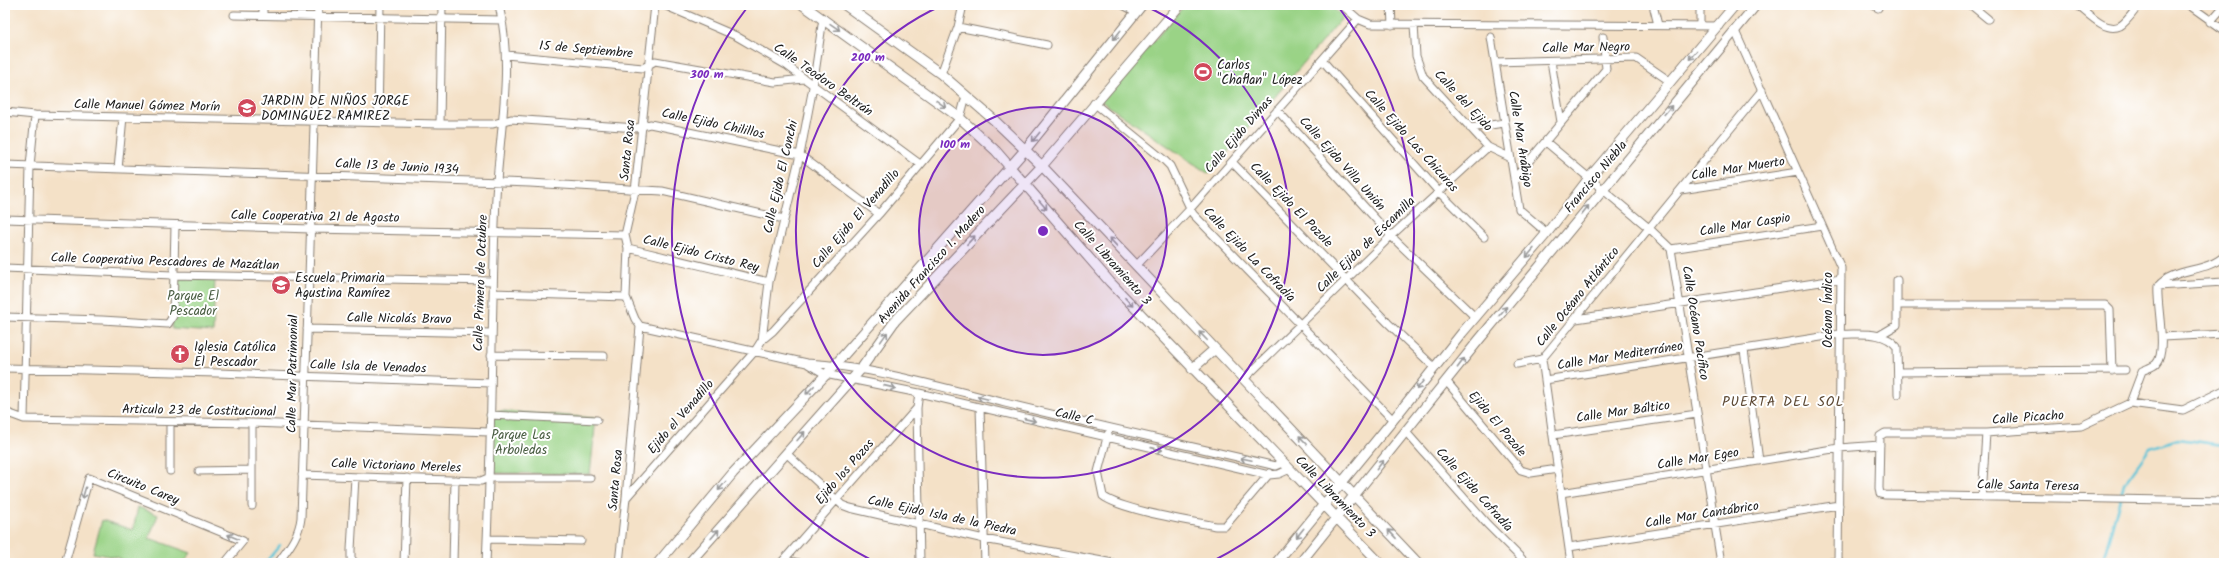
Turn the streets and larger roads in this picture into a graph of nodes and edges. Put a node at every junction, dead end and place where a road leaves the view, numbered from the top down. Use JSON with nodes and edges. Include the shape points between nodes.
{"nodes":[{"id":1,"x":263,"y":5,"type":"edge"},
{"id":2,"x":318,"y":5,"type":"edge"},
{"id":3,"x":380,"y":5,"type":"edge"},
{"id":4,"x":442,"y":5,"type":"edge"},
{"id":5,"x":499,"y":5,"type":"edge"},
{"id":6,"x":655,"y":5,"type":"edge"},
{"id":7,"x":664,"y":5,"type":"edge"},
{"id":8,"x":804,"y":5,"type":"edge"},
{"id":9,"x":845,"y":5,"type":"edge"},
{"id":10,"x":963,"y":5,"type":"edge"},
{"id":11,"x":1180,"y":5,"type":"edge"},
{"id":12,"x":1342,"y":5,"type":"edge"},
{"id":13,"x":1391,"y":5,"type":"edge"},
{"id":14,"x":1653,"y":5,"type":"edge"},
{"id":15,"x":1700,"y":5,"type":"edge"},
{"id":16,"x":1735,"y":5,"type":"edge"},
{"id":17,"x":1756,"y":5,"type":"edge"},
{"id":18,"x":1971,"y":5,"type":"edge"},
{"id":19,"x":2078,"y":5,"type":"edge"},
{"id":20,"x":2139,"y":5,"type":"edge"},
{"id":21,"x":2189,"y":5,"type":"edge"},
{"id":22,"x":2224,"y":6,"type":"edge"},
{"id":23,"x":1132,"y":7,"type":"edge"},
{"id":24,"x":234,"y":15,"type":"dead end"},
{"id":25,"x":263,"y":15,"type":"junction"},
{"id":26,"x":318,"y":16,"type":"junction"},
{"id":27,"x":379,"y":17,"type":"junction"},
{"id":28,"x":823,"y":18,"type":"junction"},
{"id":29,"x":442,"y":19,"type":"junction"},
{"id":30,"x":1358,"y":19,"type":"junction"},
{"id":31,"x":1988,"y":19,"type":"dead end"},
{"id":32,"x":503,"y":20,"type":"junction"},
{"id":33,"x":2210,"y":22,"type":"junction"},
{"id":34,"x":1392,"y":25,"type":"junction"},
{"id":35,"x":1414,"y":25,"type":"junction"},
{"id":36,"x":1658,"y":25,"type":"junction"},
{"id":37,"x":1700,"y":26,"type":"junction"},
{"id":38,"x":1719,"y":26,"type":"junction"},
{"id":39,"x":958,"y":27,"type":"junction"},
{"id":40,"x":2224,"y":30,"type":"edge"},
{"id":41,"x":1735,"y":31,"type":"junction"},
{"id":42,"x":1603,"y":36,"type":"dead end"},
{"id":43,"x":1491,"y":37,"type":"dead end"},
{"id":44,"x":1047,"y":45,"type":"dead end"},
{"id":45,"x":506,"y":55,"type":"junction"},
{"id":46,"x":1605,"y":59,"type":"junction"},
{"id":47,"x":1322,"y":60,"type":"junction"},
{"id":48,"x":1551,"y":61,"type":"junction"},
{"id":49,"x":1495,"y":62,"type":"junction"},
{"id":50,"x":648,"y":65,"type":"junction"},
{"id":51,"x":941,"y":74,"type":"junction"},
{"id":52,"x":804,"y":79,"type":"junction"},
{"id":53,"x":1671,"y":82,"type":"junction"},
{"id":54,"x":813,"y":87,"type":"junction"},
{"id":55,"x":1762,"y":90,"type":"junction"},
{"id":56,"x":966,"y":96,"type":"junction"},
{"id":57,"x":1094,"y":104,"type":"junction"},
{"id":58,"x":1277,"y":110,"type":"junction"},
{"id":59,"x":8,"y":112,"type":"edge"},
{"id":60,"x":35,"y":115,"type":"junction"},
{"id":61,"x":123,"y":117,"type":"junction"},
{"id":62,"x":960,"y":118,"type":"junction"},
{"id":63,"x":314,"y":121,"type":"junction"},
{"id":64,"x":501,"y":121,"type":"junction"},
{"id":65,"x":378,"y":122,"type":"junction"},
{"id":66,"x":1561,"y":122,"type":"junction"},
{"id":67,"x":1504,"y":123,"type":"junction"},
{"id":68,"x":440,"y":124,"type":"junction"},
{"id":69,"x":642,"y":126,"type":"junction"},
{"id":70,"x":1470,"y":128,"type":"junction"},
{"id":71,"x":1546,"y":142,"type":"junction"},
{"id":72,"x":1488,"y":147,"type":"junction"},
{"id":73,"x":1025,"y":150,"type":"junction"},
{"id":74,"x":800,"y":154,"type":"junction"},
{"id":75,"x":1509,"y":157,"type":"junction"},
{"id":76,"x":1232,"y":162,"type":"junction"},
{"id":77,"x":920,"y":164,"type":"junction"},
{"id":78,"x":5,"y":166,"type":"edge"},
{"id":79,"x":30,"y":166,"type":"junction"},
{"id":80,"x":1042,"y":166,"type":"junction"},
{"id":81,"x":1010,"y":167,"type":"junction"},
{"id":82,"x":118,"y":169,"type":"junction"},
{"id":83,"x":1798,"y":172,"type":"junction"},
{"id":84,"x":312,"y":175,"type":"junction"},
{"id":85,"x":1589,"y":178,"type":"junction"},
{"id":86,"x":1514,"y":179,"type":"junction"},
{"id":87,"x":1024,"y":183,"type":"junction"},
{"id":88,"x":497,"y":184,"type":"junction"},
{"id":89,"x":1602,"y":189,"type":"junction"},
{"id":90,"x":1681,"y":190,"type":"junction"},
{"id":91,"x":635,"y":191,"type":"junction"},
{"id":92,"x":1439,"y":192,"type":"junction"},
{"id":93,"x":1190,"y":209,"type":"junction"},
{"id":94,"x":879,"y":214,"type":"junction"},
{"id":95,"x":5,"y":219,"type":"edge"},
{"id":96,"x":29,"y":219,"type":"junction"},
{"id":97,"x":784,"y":219,"type":"junction"},
{"id":98,"x":175,"y":225,"type":"junction"},
{"id":99,"x":1822,"y":226,"type":"junction"},
{"id":100,"x":310,"y":229,"type":"junction"},
{"id":101,"x":1650,"y":229,"type":"junction"},
{"id":102,"x":495,"y":232,"type":"junction"},
{"id":103,"x":1547,"y":233,"type":"junction"},
{"id":104,"x":625,"y":235,"type":"junction"},
{"id":105,"x":1391,"y":236,"type":"junction"},
{"id":106,"x":1484,"y":237,"type":"dead end"},
{"id":107,"x":628,"y":248,"type":"junction"},
{"id":108,"x":1670,"y":249,"type":"junction"},
{"id":109,"x":2224,"y":256,"type":"edge"},
{"id":110,"x":1136,"y":266,"type":"junction"},
{"id":111,"x":5,"y":268,"type":"edge"},
{"id":112,"x":29,"y":269,"type":"junction"},
{"id":113,"x":173,"y":275,"type":"junction"},
{"id":114,"x":308,"y":278,"type":"junction"},
{"id":115,"x":1841,"y":279,"type":"junction"},
{"id":116,"x":1346,"y":280,"type":"junction"},
{"id":117,"x":1897,"y":280,"type":"dead end"},
{"id":118,"x":493,"y":281,"type":"junction"},
{"id":119,"x":769,"y":282,"type":"junction"},
{"id":120,"x":2224,"y":282,"type":"edge"},
{"id":121,"x":2158,"y":286,"type":"junction"},
{"id":122,"x":493,"y":293,"type":"junction"},
{"id":123,"x":626,"y":296,"type":"junction"},
{"id":124,"x":1680,"y":302,"type":"junction"},
{"id":125,"x":1897,"y":305,"type":"junction"},
{"id":126,"x":1474,"y":317,"type":"junction"},
{"id":127,"x":5,"y":318,"type":"edge"},
{"id":128,"x":27,"y":318,"type":"junction"},
{"id":129,"x":1576,"y":318,"type":"junction"},
{"id":130,"x":1300,"y":325,"type":"junction"},
{"id":131,"x":640,"y":326,"type":"junction"},
{"id":132,"x":307,"y":329,"type":"junction"},
{"id":133,"x":491,"y":333,"type":"junction"},
{"id":134,"x":1840,"y":334,"type":"junction"},
{"id":135,"x":2224,"y":334,"type":"edge"},
{"id":136,"x":1880,"y":335,"type":"junction"},
{"id":137,"x":2162,"y":337,"type":"junction"},
{"id":138,"x":762,"y":340,"type":"junction"},
{"id":139,"x":1215,"y":349,"type":"junction"},
{"id":140,"x":1744,"y":350,"type":"junction"},
{"id":141,"x":755,"y":351,"type":"junction"},
{"id":142,"x":491,"y":355,"type":"junction"},
{"id":143,"x":604,"y":356,"type":"dead end"},
{"id":144,"x":1688,"y":358,"type":"junction"},
{"id":145,"x":1542,"y":360,"type":"junction"},
{"id":146,"x":807,"y":363,"type":"junction"},
{"id":147,"x":1517,"y":364,"type":"dead end"},
{"id":148,"x":835,"y":365,"type":"junction"},
{"id":149,"x":1434,"y":367,"type":"junction"},
{"id":150,"x":5,"y":368,"type":"edge"},
{"id":151,"x":25,"y":368,"type":"junction"},
{"id":152,"x":1192,"y":369,"type":"junction"},
{"id":153,"x":861,"y":370,"type":"junction"},
{"id":154,"x":2125,"y":370,"type":"dead end"},
{"id":155,"x":2112,"y":371,"type":"junction"},
{"id":156,"x":1898,"y":372,"type":"junction"},
{"id":157,"x":825,"y":374,"type":"junction"},
{"id":158,"x":306,"y":377,"type":"junction"},
{"id":159,"x":852,"y":378,"type":"junction"},
{"id":160,"x":1244,"y":379,"type":"junction"},
{"id":161,"x":1545,"y":380,"type":"junction"},
{"id":162,"x":1447,"y":382,"type":"junction"},
{"id":163,"x":491,"y":383,"type":"junction"},
{"id":164,"x":2224,"y":390,"type":"edge"},
{"id":165,"x":919,"y":393,"type":"junction"},
{"id":166,"x":1898,"y":394,"type":"dead end"},
{"id":167,"x":1005,"y":403,"type":"junction"},
{"id":168,"x":2130,"y":403,"type":"junction"},
{"id":169,"x":918,"y":408,"type":"junction"},
{"id":170,"x":980,"y":408,"type":"junction"},
{"id":171,"x":5,"y":412,"type":"edge"},
{"id":172,"x":1005,"y":414,"type":"junction"},
{"id":173,"x":1697,"y":414,"type":"junction"},
{"id":174,"x":490,"y":415,"type":"junction"},
{"id":175,"x":24,"y":419,"type":"junction"},
{"id":176,"x":597,"y":420,"type":"dead end"},
{"id":177,"x":1393,"y":420,"type":"junction"},
{"id":178,"x":170,"y":422,"type":"junction"},
{"id":179,"x":252,"y":423,"type":"junction"},
{"id":180,"x":305,"y":425,"type":"junction"},
{"id":181,"x":1110,"y":428,"type":"junction"},
{"id":182,"x":490,"y":432,"type":"junction"},
{"id":183,"x":1406,"y":432,"type":"junction"},
{"id":184,"x":1986,"y":433,"type":"junction"},
{"id":185,"x":1553,"y":435,"type":"junction"},
{"id":186,"x":1108,"y":437,"type":"junction"},
{"id":187,"x":1880,"y":446,"type":"junction"},
{"id":188,"x":1839,"y":448,"type":"junction"},
{"id":189,"x":786,"y":453,"type":"junction"},
{"id":190,"x":1759,"y":461,"type":"junction"},
{"id":191,"x":1272,"y":465,"type":"junction"},
{"id":192,"x":1287,"y":466,"type":"junction"},
{"id":193,"x":1558,"y":469,"type":"junction"},
{"id":194,"x":199,"y":470,"type":"dead end"},
{"id":195,"x":252,"y":470,"type":"junction"},
{"id":196,"x":1706,"y":470,"type":"junction"},
{"id":197,"x":170,"y":471,"type":"dead end"},
{"id":198,"x":302,"y":475,"type":"junction"},
{"id":199,"x":1269,"y":475,"type":"junction"},
{"id":200,"x":355,"y":477,"type":"junction"},
{"id":201,"x":406,"y":478,"type":"junction"},
{"id":202,"x":488,"y":478,"type":"junction"},
{"id":203,"x":590,"y":478,"type":"dead end"},
{"id":204,"x":455,"y":480,"type":"junction"},
{"id":205,"x":1343,"y":482,"type":"junction"},
{"id":206,"x":1561,"y":493,"type":"junction"},
{"id":207,"x":1356,"y":496,"type":"junction"},
{"id":208,"x":1982,"y":497,"type":"junction"},
{"id":209,"x":626,"y":498,"type":"junction"},
{"id":210,"x":836,"y":499,"type":"junction"},
{"id":211,"x":2224,"y":501,"type":"edge"},
{"id":212,"x":1324,"y":503,"type":"junction"},
{"id":213,"x":1839,"y":505,"type":"junction"},
{"id":214,"x":252,"y":506,"type":"dead end"},
{"id":215,"x":1337,"y":517,"type":"junction"},
{"id":216,"x":919,"y":524,"type":"junction"},
{"id":217,"x":1715,"y":525,"type":"junction"},
{"id":218,"x":487,"y":539,"type":"junction"},
{"id":219,"x":984,"y":539,"type":"junction"},
{"id":220,"x":581,"y":541,"type":"dead end"},
{"id":221,"x":1569,"y":548,"type":"junction"},
{"id":222,"x":353,"y":561,"type":"edge"},
{"id":223,"x":783,"y":561,"type":"edge"},
{"id":224,"x":1838,"y":562,"type":"edge"},
{"id":225,"x":65,"y":563,"type":"edge"},
{"id":226,"x":225,"y":563,"type":"edge"},
{"id":227,"x":278,"y":563,"type":"edge"},
{"id":228,"x":404,"y":563,"type":"edge"},
{"id":229,"x":453,"y":563,"type":"edge"},
{"id":230,"x":486,"y":563,"type":"edge"},
{"id":231,"x":619,"y":563,"type":"edge"},
{"id":232,"x":658,"y":563,"type":"edge"},
{"id":233,"x":689,"y":563,"type":"edge"},
{"id":234,"x":799,"y":563,"type":"edge"},
{"id":235,"x":920,"y":563,"type":"edge"},
{"id":236,"x":985,"y":563,"type":"edge"},
{"id":237,"x":1113,"y":563,"type":"edge"},
{"id":238,"x":1276,"y":563,"type":"edge"},
{"id":239,"x":1300,"y":563,"type":"edge"},
{"id":240,"x":1380,"y":563,"type":"edge"},
{"id":241,"x":1418,"y":563,"type":"edge"},
{"id":242,"x":1526,"y":563,"type":"edge"},
{"id":243,"x":1571,"y":563,"type":"edge"},
{"id":244,"x":1721,"y":563,"type":"edge"},
{"id":245,"x":1825,"y":563,"type":"edge"}],
"edges":[{"from":1,"to":25,"type":"street"},
{"from":2,"to":26,"type":"street","name":"Calle Mar Patrimonial"},
{"from":3,"to":27,"type":"street"},
{"from":4,"to":29,"type":"street"},
{"from":5,"to":32,"type":"street","name":"Calle Primero de Octubre"},
{"from":6,"to":50,"type":"street","name":"Santa Rosa"},
{"from":7,"to":52,"type":"street","name":"Calle Teodoro Beltrán","via":[[736,36],[786,65]]},
{"from":8,"to":28,"type":"street","name":"Calle Libramiento 3"},
{"from":9,"to":51,"type":"street","name":"Calle Libramiento 3"},
{"from":10,"to":39,"type":"street"},
{"from":11,"to":57,"type":"street","name":"Avenida Francisco I. Madero"},
{"from":12,"to":30,"type":"street"},
{"from":13,"to":34,"type":"street"},
{"from":14,"to":36,"type":"street"},
{"from":15,"to":37,"type":"street"},
{"from":16,"to":38,"type":"street","name":"Francisco Niebla"},
{"from":17,"to":41,"type":"street","name":"Francisco Niebla"},
{"from":18,"to":31,"type":"street"},
{"from":19,"to":20,"type":"street","via":[[2110,28],[2120,26]]},
{"from":21,"to":33,"type":"street"},
{"from":22,"to":33,"type":"street"},
{"from":23,"to":73,"type":"street","name":"Avenida Francisco I. Madero","one_way":true},
{"from":24,"to":25,"type":"street"},
{"from":25,"to":26,"type":"street"},
{"from":26,"to":27,"type":"street"},
{"from":26,"to":63,"type":"street","name":"Calle Mar Patrimonial"},
{"from":27,"to":29,"type":"street"},
{"from":27,"to":65,"type":"street"},
{"from":28,"to":54,"type":"street","name":"Calle Ejido El Conchi"},
{"from":28,"to":62,"type":"street","name":"Calle Libramiento 3","one_way":true},
{"from":29,"to":32,"type":"street"},
{"from":29,"to":68,"type":"street"},
{"from":30,"to":34,"type":"street","via":[[1370,24]]},
{"from":30,"to":47,"type":"street","name":"Calle Ejido Dimas"},
{"from":32,"to":45,"type":"street","name":"Calle Primero de Octubre"},
{"from":33,"to":40,"type":"street"},
{"from":34,"to":35,"type":"street"},
{"from":35,"to":36,"type":"street"},
{"from":35,"to":70,"type":"street","name":"Calle del Ejido","via":[[1416,56],[1423,76]]},
{"from":36,"to":37,"type":"street"},
{"from":37,"to":38,"type":"street"},
{"from":38,"to":53,"type":"street","name":"Francisco Niebla","one_way":true},
{"from":39,"to":44,"type":"street"},
{"from":39,"to":51,"type":"street"},
{"from":41,"to":55,"type":"street","name":"Océano Índico"},
{"from":89,"to":41,"type":"street","name":"Francisco Niebla","one_way":true},
{"from":42,"to":46,"type":"street"},
{"from":43,"to":49,"type":"street","name":"Calle Mar Arábigo"},
{"from":45,"to":50,"type":"street","name":"15 de Septiembre","via":[[643,68]]},
{"from":45,"to":64,"type":"street","name":"Calle Primero de Octubre"},
{"from":46,"to":48,"type":"street","name":"Calle Mar Negro"},
{"from":46,"to":53,"type":"street","name":"Calle Mar Negro","via":[[1636,58]]},
{"from":46,"to":66,"type":"street","via":[[1606,69]]},
{"from":47,"to":58,"type":"street","name":"Calle Ejido Dimas"},
{"from":47,"to":92,"type":"street","name":"Calle Ejido Las Chicuras"},
{"from":48,"to":49,"type":"street","name":"Calle Mar Negro"},
{"from":48,"to":66,"type":"street"},
{"from":49,"to":67,"type":"street","name":"Calle Mar Arábigo"},
{"from":50,"to":52,"type":"street","name":"15 de Septiembre","via":[[655,61],[775,82]]},
{"from":50,"to":69,"type":"street","name":"Santa Rosa"},
{"from":51,"to":56,"type":"street","name":"Calle Libramiento 3"},
{"from":52,"to":54,"type":"street","name":"Calle Teodoro Beltrán"},
{"from":53,"to":85,"type":"street","name":"Francisco Niebla"},
{"from":54,"to":74,"type":"street","name":"Calle Ejido El Conchi"},
{"from":54,"to":77,"type":"street","name":"Calle Teodoro Beltrán"},
{"from":55,"to":83,"type":"street","name":"Océano Índico"},
{"from":55,"to":90,"type":"street","name":"Calle Océano Atlántico"},
{"from":56,"to":62,"type":"street","name":"Calle Ejido El Venadillo"},
{"from":56,"to":73,"type":"street","name":"Calle Libramiento 3"},
{"from":57,"to":80,"type":"street","name":"Avenida Francisco I. Madero"},
{"from":57,"to":93,"type":"street","name":"Calle Ejido La Cofradía","via":[[1155,151],[1170,166]]},
{"from":58,"to":76,"type":"street","name":"Calle Ejido Dimas"},
{"from":58,"to":105,"type":"street","name":"Calle Ejido Villa Unión"},
{"from":59,"to":60,"type":"street","name":"Calle Manuel Gómez Morín"},
{"from":60,"to":61,"type":"street","name":"Calle Manuel Gómez Morín"},
{"from":60,"to":79,"type":"street"},
{"from":61,"to":63,"type":"street","name":"Calle Manuel Gómez Morín"},
{"from":61,"to":82,"type":"street"},
{"from":62,"to":77,"type":"street","name":"Calle Ejido El Venadillo"},
{"from":62,"to":81,"type":"street","name":"Calle Libramiento 3"},
{"from":63,"to":65,"type":"street","name":"Calle Manuel Gómez Morín"},
{"from":63,"to":84,"type":"street","name":"Calle Mar Patrimonial"},
{"from":64,"to":68,"type":"street","name":"Calle Manuel Gómez Morín","via":[[492,124]]},
{"from":64,"to":69,"type":"street","name":"Calle Manuel Gómez Morín","via":[[636,128]]},
{"from":64,"to":88,"type":"street","name":"Calle Primero de Octubre"},
{"from":65,"to":68,"type":"street","name":"Calle Manuel Gómez Morín"},
{"from":66,"to":71,"type":"street"},
{"from":67,"to":70,"type":"street"},
{"from":67,"to":75,"type":"street","name":"Calle Mar Arábigo"},
{"from":69,"to":74,"type":"street","name":"Calle Ejido Chilillos","via":[[650,124]]},
{"from":69,"to":91,"type":"street","name":"Santa Rosa"},
{"from":70,"to":72,"type":"street","name":"Calle del Ejido"},
{"from":71,"to":85,"type":"street"},
{"from":71,"to":86,"type":"street"},
{"from":72,"to":75,"type":"street","name":"Calle del Ejido"},
{"from":72,"to":92,"type":"street","name":"Calle Ejido de Escamilla"},
{"from":73,"to":80,"type":"street","name":"Calle Libramiento 3"},
{"from":73,"to":81,"type":"street","name":"Avenida Francisco I. Madero"},
{"from":74,"to":94,"type":"street","name":"Calle Ejido Chilillos"},
{"from":74,"to":97,"type":"street","name":"Calle Ejido El Conchi"},
{"from":75,"to":86,"type":"street","name":"Calle Mar Arábigo"},
{"from":76,"to":93,"type":"street","name":"Calle Ejido Dimas"},
{"from":76,"to":116,"type":"street","name":"Calle Ejido El Pozole"},
{"from":77,"to":94,"type":"street","name":"Calle Ejido El Venadillo"},
{"from":78,"to":79,"type":"street","name":"Calle 13 de Junio 1934"},
{"from":79,"to":82,"type":"street","name":"Calle 13 de Junio 1934"},
{"from":79,"to":96,"type":"street"},
{"from":80,"to":87,"type":"street","name":"Avenida Francisco I. Madero"},
{"from":110,"to":80,"type":"street","name":"Calle Libramiento 3","one_way":true},
{"from":81,"to":87,"type":"street","name":"Calle Libramiento 3"},
{"from":81,"to":148,"type":"street","name":"Avenida Francisco I. Madero"},
{"from":82,"to":84,"type":"street","name":"Calle 13 de Junio 1934"},
{"from":83,"to":90,"type":"street","name":"Calle Mar Muerto"},
{"from":83,"to":99,"type":"street","name":"Océano Índico"},
{"from":84,"to":88,"type":"street","name":"Calle 13 de Junio 1934"},
{"from":84,"to":100,"type":"street","name":"Calle Mar Patrimonial"},
{"from":85,"to":89,"type":"street"},
{"from":85,"to":103,"type":"street","name":"Francisco Niebla"},
{"from":86,"to":103,"type":"street","name":"Calle Mar Arábigo","via":[[1519,209]]},
{"from":87,"to":152,"type":"street","name":"Calle Libramiento 3","one_way":true,"via":[[1110,282]]},
{"from":153,"to":87,"type":"street","name":"Avenida Francisco I. Madero","one_way":true,"via":[[896,321]]},
{"from":88,"to":91,"type":"street","name":"Calle 13 de Junio 1934","via":[[530,183]]},
{"from":88,"to":102,"type":"street","name":"Calle Primero de Octubre"},
{"from":89,"to":101,"type":"street"},
{"from":162,"to":89,"type":"street","name":"Francisco Niebla","one_way":true},
{"from":90,"to":101,"type":"street","name":"Calle Océano Atlántico"},
{"from":91,"to":97,"type":"street","name":"Calle 13 de Junio 1934","via":[[669,193]]},
{"from":91,"to":104,"type":"street","name":"Santa Rosa"},
{"from":92,"to":105,"type":"street","name":"Calle Ejido de Escamilla"},
{"from":92,"to":106,"type":"street","name":"Calle Ejido Las Chicuras"},
{"from":93,"to":110,"type":"street","name":"Calle Ejido Dimas"},
{"from":93,"to":130,"type":"street","name":"Calle Ejido La Cofradía"},
{"from":94,"to":138,"type":"street","name":"Calle Ejido El Venadillo"},
{"from":95,"to":96,"type":"street","name":"Calle Cooperativa 21 de Agosto"},
{"from":96,"to":98,"type":"street","name":"Calle Cooperativa 21 de Agosto"},
{"from":96,"to":112,"type":"street"},
{"from":97,"to":119,"type":"street","name":"Calle Ejido El Conchi"},
{"from":98,"to":100,"type":"street","name":"Calle Cooperativa 21 de Agosto"},
{"from":98,"to":113,"type":"street"},
{"from":99,"to":108,"type":"street","name":"Calle Mar Caspio"},
{"from":99,"to":115,"type":"street","name":"Océano Índico","via":[[1841,268]]},
{"from":100,"to":102,"type":"street","name":"Calle Cooperativa 21 de Agosto"},
{"from":100,"to":114,"type":"street","name":"Calle Mar Patrimonial"},
{"from":101,"to":108,"type":"street"},
{"from":101,"to":129,"type":"street","name":"Calle Océano Atlántico"},
{"from":102,"to":104,"type":"street","name":"Calle Cooperativa 21 de Agosto"},
{"from":102,"to":118,"type":"street","name":"Calle Primero de Octubre"},
{"from":103,"to":126,"type":"street","name":"Francisco Niebla","one_way":true},
{"from":104,"to":107,"type":"street","name":"Santa Rosa"},
{"from":105,"to":116,"type":"street","name":"Calle Ejido de Escamilla"},
{"from":105,"to":126,"type":"street","name":"Calle Ejido Villa Unión"},
{"from":107,"to":119,"type":"street","name":"Calle Ejido Cristo Rey"},
{"from":107,"to":123,"type":"street","name":"Santa Rosa"},
{"from":108,"to":124,"type":"street","name":"Calle Océano Pacífico"},
{"from":109,"to":121,"type":"street","via":[[2217,263],[2165,278]]},
{"from":139,"to":110,"type":"street","name":"Calle Libramiento 3","one_way":true},
{"from":111,"to":112,"type":"street","name":"Calle Cooperativa Pescadores de Mazátlan"},
{"from":112,"to":113,"type":"street","name":"Calle Cooperativa Pescadores de Mazátlan"},
{"from":112,"to":128,"type":"street"},
{"from":113,"to":114,"type":"street","name":"Calle Cooperativa Pescadores de Mazátlan"},
{"from":113,"to":128,"type":"street","via":[[173,316],[168,324]]},
{"from":114,"to":118,"type":"street","name":"Calle Cooperativa Pescadores de Mazátlan"},
{"from":114,"to":132,"type":"street","name":"Calle Mar Patrimonial"},
{"from":115,"to":124,"type":"street"},
{"from":115,"to":134,"type":"street","name":"Océano Índico"},
{"from":116,"to":130,"type":"street","name":"Calle Ejido de Escamilla"},
{"from":116,"to":149,"type":"street","name":"Calle Ejido El Pozole"},
{"from":117,"to":125,"type":"street"},
{"from":118,"to":122,"type":"street","name":"Calle Primero de Octubre"},
{"from":119,"to":138,"type":"street","name":"Calle Ejido El Conchi"},
{"from":120,"to":121,"type":"street"},
{"from":121,"to":137,"type":"street"},
{"from":122,"to":123,"type":"street"},
{"from":122,"to":133,"type":"street","name":"Calle Primero de Octubre"},
{"from":123,"to":131,"type":"street"},
{"from":124,"to":129,"type":"street"},
{"from":124,"to":144,"type":"street","name":"Calle Océano Pacífico"},
{"from":125,"to":136,"type":"street","via":[[1897,325]]},
{"from":125,"to":155,"type":"street","via":[[2105,305],[2110,310]]},
{"from":126,"to":149,"type":"street","name":"Francisco Niebla"},
{"from":127,"to":128,"type":"street"},
{"from":128,"to":151,"type":"street"},
{"from":129,"to":145,"type":"street","name":"Calle Océano Atlántico"},
{"from":130,"to":160,"type":"street","name":"Calle Ejido de Escamilla"},
{"from":130,"to":177,"type":"street","name":"Calle Ejido La Cofradía"},
{"from":131,"to":141,"type":"street"},
{"from":131,"to":209,"type":"street","name":"Santa Rosa"},
{"from":132,"to":133,"type":"street","name":"Calle Nicolás Bravo"},
{"from":132,"to":158,"type":"street","name":"Calle Mar Patrimonial"},
{"from":133,"to":142,"type":"street","name":"Calle Primero de Octubre"},
{"from":134,"to":136,"type":"street","name":"Calle Mar Mediterráneo"},
{"from":134,"to":140,"type":"street","name":"Calle Mar Mediterráneo"},
{"from":134,"to":188,"type":"street","name":"Océano Índico"},
{"from":135,"to":137,"type":"street"},
{"from":136,"to":156,"type":"street","via":[[1897,347]]},
{"from":137,"to":168,"type":"street","via":[[2156,364],[2142,371]]},
{"from":138,"to":141,"type":"street","name":"Calle Ejido El Venadillo"},
{"from":139,"to":152,"type":"street"},
{"from":139,"to":160,"type":"street","name":"Calle Libramiento 3"},
{"from":140,"to":144,"type":"street","name":"Calle Mar Mediterráneo"},
{"from":140,"to":190,"type":"street"},
{"from":141,"to":146,"type":"street"},
{"from":141,"to":209,"type":"street","name":"Ejido el Venadillo"},
{"from":142,"to":143,"type":"street"},
{"from":142,"to":163,"type":"street","name":"Calle Primero de Octubre"},
{"from":144,"to":161,"type":"street","name":"Calle Mar Mediterráneo"},
{"from":144,"to":173,"type":"street","name":"Calle Océano Pacífico"},
{"from":145,"to":147,"type":"street"},
{"from":145,"to":161,"type":"street","name":"Calle Océano Atlántico"},
{"from":146,"to":148,"type":"street","name":"Calle C"},
{"from":146,"to":157,"type":"street"},
{"from":148,"to":153,"type":"street","name":"Calle C"},
{"from":148,"to":157,"type":"street","name":"Avenida Francisco I. Madero"},
{"from":149,"to":177,"type":"street","name":"Francisco Niebla","one_way":true},
{"from":150,"to":151,"type":"street","name":"Calle Isla de Venados"},
{"from":151,"to":158,"type":"street","name":"Calle Isla de Venados"},
{"from":151,"to":175,"type":"street"},
{"from":152,"to":192,"type":"street","name":"Calle Libramiento 3"},
{"from":153,"to":159,"type":"street","name":"Avenida Francisco I. Madero"},
{"from":167,"to":153,"type":"street","name":"Calle C","one_way":true},
{"from":154,"to":155,"type":"street"},
{"from":155,"to":156,"type":"street"},
{"from":156,"to":166,"type":"street"},
{"from":157,"to":159,"type":"street","name":"Calle C"},
{"from":157,"to":232,"type":"street","name":"Avenida Francisco I. Madero","one_way":true,"via":[[733,473]]},
{"from":158,"to":163,"type":"street","name":"Calle Isla de Venados"},
{"from":158,"to":180,"type":"street","name":"Calle Mar Patrimonial"},
{"from":159,"to":165,"type":"street","name":"Calle C","one_way":true},
{"from":189,"to":159,"type":"street","name":"Avenida Francisco I. Madero","one_way":true},
{"from":205,"to":160,"type":"street","name":"Calle Libramiento 3","one_way":true},
{"from":161,"to":185,"type":"street","name":"Calle Océano Atlántico"},
{"from":162,"to":183,"type":"street","name":"Francisco Niebla"},
{"from":162,"to":193,"type":"street","name":"Ejido El Pozole","via":[[1521,470],[1531,473]]},
{"from":163,"to":174,"type":"street","name":"Calle Primero de Octubre"},
{"from":164,"to":168,"type":"street","via":[[2183,410]]},
{"from":165,"to":169,"type":"street"},
{"from":165,"to":170,"type":"street","name":"Calle C"},
{"from":167,"to":172,"type":"street"},
{"from":167,"to":181,"type":"street","name":"Calle C"},
{"from":168,"to":184,"type":"street","name":"Calle Picacho","via":[[2081,426]]},
{"from":169,"to":210,"type":"street","name":"Ejido los Pozos"},
{"from":169,"to":216,"type":"street"},
{"from":170,"to":172,"type":"street","name":"Calle C"},
{"from":170,"to":219,"type":"street"},
{"from":171,"to":175,"type":"street","name":"Articulo 23 de Costitucional"},
{"from":172,"to":186,"type":"street","name":"Calle C","one_way":true},
{"from":173,"to":185,"type":"street","name":"Calle Mar Báltico"},
{"from":173,"to":196,"type":"street","name":"Calle Océano Pacífico"},
{"from":174,"to":176,"type":"street"},
{"from":174,"to":182,"type":"street","name":"Calle Primero de Octubre"},
{"from":175,"to":178,"type":"street","name":"Articulo 23 de Costitucional"},
{"from":177,"to":205,"type":"street","name":"Francisco Niebla"},
{"from":178,"to":179,"type":"street","name":"Articulo 23 de Costitucional"},
{"from":178,"to":197,"type":"street"},
{"from":179,"to":180,"type":"street","name":"Articulo 23 de Costitucional"},
{"from":179,"to":195,"type":"street"},
{"from":180,"to":182,"type":"street","name":"Articulo 23 de Costitucional"},
{"from":180,"to":198,"type":"street","name":"Calle Mar Patrimonial"},
{"from":181,"to":186,"type":"street"},
{"from":191,"to":181,"type":"street","name":"Calle C","one_way":true},
{"from":182,"to":202,"type":"street","name":"Calle Primero de Octubre"},
{"from":207,"to":183,"type":"street","name":"Francisco Niebla","one_way":true},
{"from":183,"to":242,"type":"street","name":"Calle Ejido Cofradía","via":[[1487,524]]},
{"from":184,"to":187,"type":"street","name":"Calle Picacho","via":[[1885,433],[1880,436]]},
{"from":184,"to":208,"type":"street"},
{"from":185,"to":193,"type":"street","name":"Calle Océano Atlántico"},
{"from":186,"to":199,"type":"street","name":"Calle C","one_way":true},
{"from":186,"to":199,"type":"street","via":[[1098,472],[1102,496],[1109,501],[1140,510],[1225,526]]},
{"from":187,"to":188,"type":"street","name":"Calle Mar Egeo"},
{"from":187,"to":208,"type":"street","name":"Calle Santa Teresa","via":[[1880,494]]},
{"from":188,"to":190,"type":"street","name":"Calle Mar Egeo"},
{"from":188,"to":213,"type":"street","name":"Océano Índico"},
{"from":189,"to":210,"type":"street","name":"Calle Ejido Isla de la Piedra"},
{"from":233,"to":189,"type":"street","name":"Avenida Francisco I. Madero","one_way":true},
{"from":190,"to":196,"type":"street","name":"Calle Mar Egeo"},
{"from":191,"to":192,"type":"street","name":"Calle C"},
{"from":191,"to":199,"type":"street"},
{"from":192,"to":199,"type":"street","name":"Calle C","via":[[1279,474]]},
{"from":192,"to":212,"type":"street","name":"Calle Libramiento 3"},
{"from":193,"to":206,"type":"street","name":"Calle Océano Atlántico"},
{"from":194,"to":195,"type":"street"},
{"from":195,"to":214,"type":"street"},
{"from":196,"to":206,"type":"street","name":"Calle Mar Egeo"},
{"from":196,"to":217,"type":"street","name":"Calle Océano Pacífico"},
{"from":198,"to":200,"type":"street","name":"Calle Victoriano Mereles"},
{"from":198,"to":227,"type":"street","name":"Calle Mar Patrimonial","via":[[300,528],[294,542]]},
{"from":200,"to":201,"type":"street","name":"Calle Victoriano Mereles"},
{"from":200,"to":222,"type":"street"},
{"from":201,"to":204,"type":"street","name":"Calle Victoriano Mereles"},
{"from":201,"to":228,"type":"street"},
{"from":202,"to":203,"type":"street","name":"Calle Victoriano Mereles"},
{"from":202,"to":204,"type":"street","name":"Calle Victoriano Mereles","via":[[481,481]]},
{"from":202,"to":218,"type":"street","name":"Calle Primero de Octubre"},
{"from":204,"to":229,"type":"street"},
{"from":205,"to":207,"type":"street","name":"Calle Libramiento 3"},
{"from":205,"to":212,"type":"street","name":"Francisco Niebla"},
{"from":206,"to":221,"type":"street","name":"Calle Océano Atlántico"},
{"from":207,"to":215,"type":"street","name":"Francisco Niebla"},
{"from":241,"to":207,"type":"street","name":"Calle Libramiento 3","one_way":true},
{"from":208,"to":211,"type":"street","name":"Calle Santa Teresa"},
{"from":209,"to":231,"type":"street","name":"Santa Rosa"},
{"from":210,"to":216,"type":"street","name":"Calle Ejido Isla de la Piedra","via":[[850,508]]},
{"from":210,"to":223,"type":"street","name":"Ejido los Pozos"},
{"from":212,"to":215,"type":"street","name":"Calle Libramiento 3"},
{"from":212,"to":238,"type":"street","name":"Francisco Niebla","one_way":true},
{"from":213,"to":217,"type":"street","name":"Calle Mar Cantábrico"},
{"from":213,"to":224,"type":"street","name":"Océano Índico"},
{"from":215,"to":239,"type":"street","name":"Francisco Niebla"},
{"from":215,"to":240,"type":"street","name":"Calle Libramiento 3"},
{"from":216,"to":219,"type":"street","name":"Calle Ejido Isla de la Piedra"},
{"from":216,"to":235,"type":"street"},
{"from":217,"to":221,"type":"street","name":"Calle Mar Cantábrico"},
{"from":217,"to":244,"type":"street","name":"Calle Océano Pacífico"},
{"from":218,"to":220,"type":"street"},
{"from":218,"to":230,"type":"street","name":"Calle Primero de Octubre"},
{"from":219,"to":236,"type":"street"},
{"from":219,"to":237,"type":"street","name":"Calle Ejido Isla de la Piedra"},
{"from":221,"to":243,"type":"street","name":"Calle Océano Atlántico"},
{"from":223,"to":234,"type":"street"},
{"from":224,"to":245,"type":"street"},
{"from":226,"to":225,"type":"street","name":"Circuito Carey","one_way":true,"via":[[243,541],[89,478]]}]}
